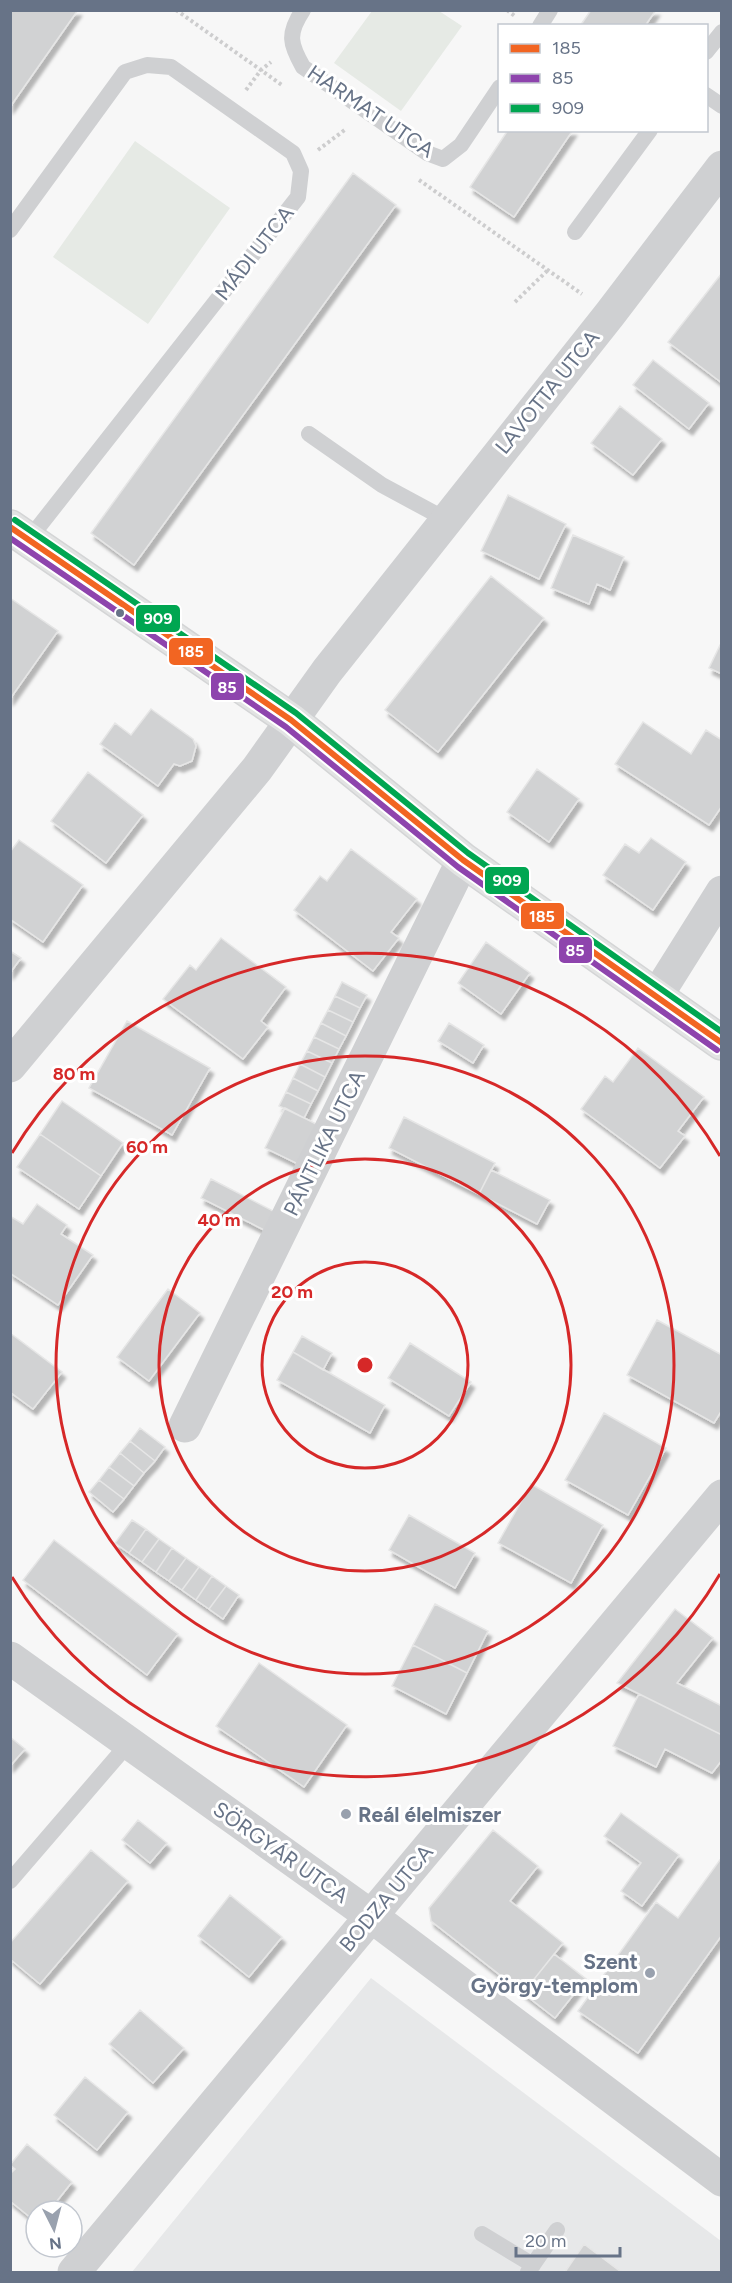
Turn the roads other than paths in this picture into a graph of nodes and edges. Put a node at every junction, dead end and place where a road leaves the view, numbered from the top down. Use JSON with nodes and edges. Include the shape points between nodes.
{"nodes":[{"id":1,"x":303,"y":10,"type":"edge"},
{"id":2,"x":550,"y":10,"type":"edge"},
{"id":3,"x":541,"y":24,"type":"edge"},
{"id":4,"x":722,"y":32,"type":"edge"},
{"id":5,"x":708,"y":50,"type":"edge"},
{"id":6,"x":498,"y":90,"type":"edge"},
{"id":7,"x":708,"y":96,"type":"edge"},
{"id":8,"x":722,"y":106,"type":"edge"},
{"id":9,"x":649,"y":132,"type":"edge"},
{"id":10,"x":722,"y":167,"type":"edge"},
{"id":11,"x":10,"y":230,"type":"edge"},
{"id":12,"x":575,"y":232,"type":"dead end"},
{"id":13,"x":309,"y":434,"type":"dead end"},
{"id":14,"x":445,"y":519,"type":"junction"},
{"id":15,"x":20,"y":533,"type":"edge"},
{"id":16,"x":291,"y":720,"type":"junction"},
{"id":17,"x":464,"y":860,"type":"junction"},
{"id":18,"x":722,"y":892,"type":"edge"},
{"id":19,"x":656,"y":997,"type":"junction"},
{"id":20,"x":722,"y":1043,"type":"edge"},
{"id":21,"x":10,"y":1066,"type":"edge"},
{"id":22,"x":185,"y":1426,"type":"dead end"},
{"id":23,"x":722,"y":1496,"type":"edge"},
{"id":24,"x":10,"y":1658,"type":"edge"},
{"id":25,"x":128,"y":1743,"type":"junction"},
{"id":26,"x":10,"y":1881,"type":"edge"},
{"id":27,"x":371,"y":1916,"type":"junction"},
{"id":28,"x":722,"y":2180,"type":"edge"},
{"id":29,"x":557,"y":2230,"type":"dead end"},
{"id":30,"x":482,"y":2234,"type":"dead end"},
{"id":31,"x":530,"y":2269,"type":"edge"},
{"id":32,"x":74,"y":2272,"type":"edge"}],
"edges":[{"from":1,"to":6,"type":"lane","name":"HARMAT UTCA","via":[[294,23],[291,46],[303,67],[427,153],[443,159],[461,145]]},
{"from":2,"to":3,"type":"lane"},
{"from":4,"to":5,"type":"lane"},
{"from":7,"to":8,"type":"lane"},
{"from":9,"to":12,"type":"lane"},
{"from":10,"to":14,"type":"street","name":"LAVOTTA UTCA"},
{"from":11,"to":15,"type":"lane","name":"MÁDI UTCA","via":[[125,72],[147,65],[171,68],[293,153],[301,171],[298,197]]},
{"from":13,"to":14,"type":"lane","via":[[382,484]]},
{"from":14,"to":16,"type":"street","name":"LAVOTTA UTCA"},
{"from":15,"to":16,"type":"street","name":"MÁDI UTCA"},
{"from":16,"to":17,"type":"street","name":"MÁDI UTCA"},
{"from":16,"to":21,"type":"street","name":"LAVOTTA UTCA","via":[[256,769]]},
{"from":17,"to":19,"type":"street","name":"MÁDI UTCA"},
{"from":17,"to":22,"type":"street","name":"PÁNTLIKA UTCA"},
{"from":18,"to":19,"type":"street"},
{"from":19,"to":20,"type":"street","name":"MÁDI UTCA"},
{"from":23,"to":27,"type":"street","name":"BODZA UTCA"},
{"from":24,"to":25,"type":"street","name":"SÖRGYÁR UTCA"},
{"from":25,"to":26,"type":"lane"},
{"from":25,"to":27,"type":"street","name":"SÖRGYÁR UTCA"},
{"from":27,"to":28,"type":"street","name":"SÖRGYÁR UTCA"},
{"from":27,"to":32,"type":"street","name":"BODZA UTCA"},
{"from":29,"to":31,"type":"lane"},
{"from":30,"to":31,"type":"lane"}]}
